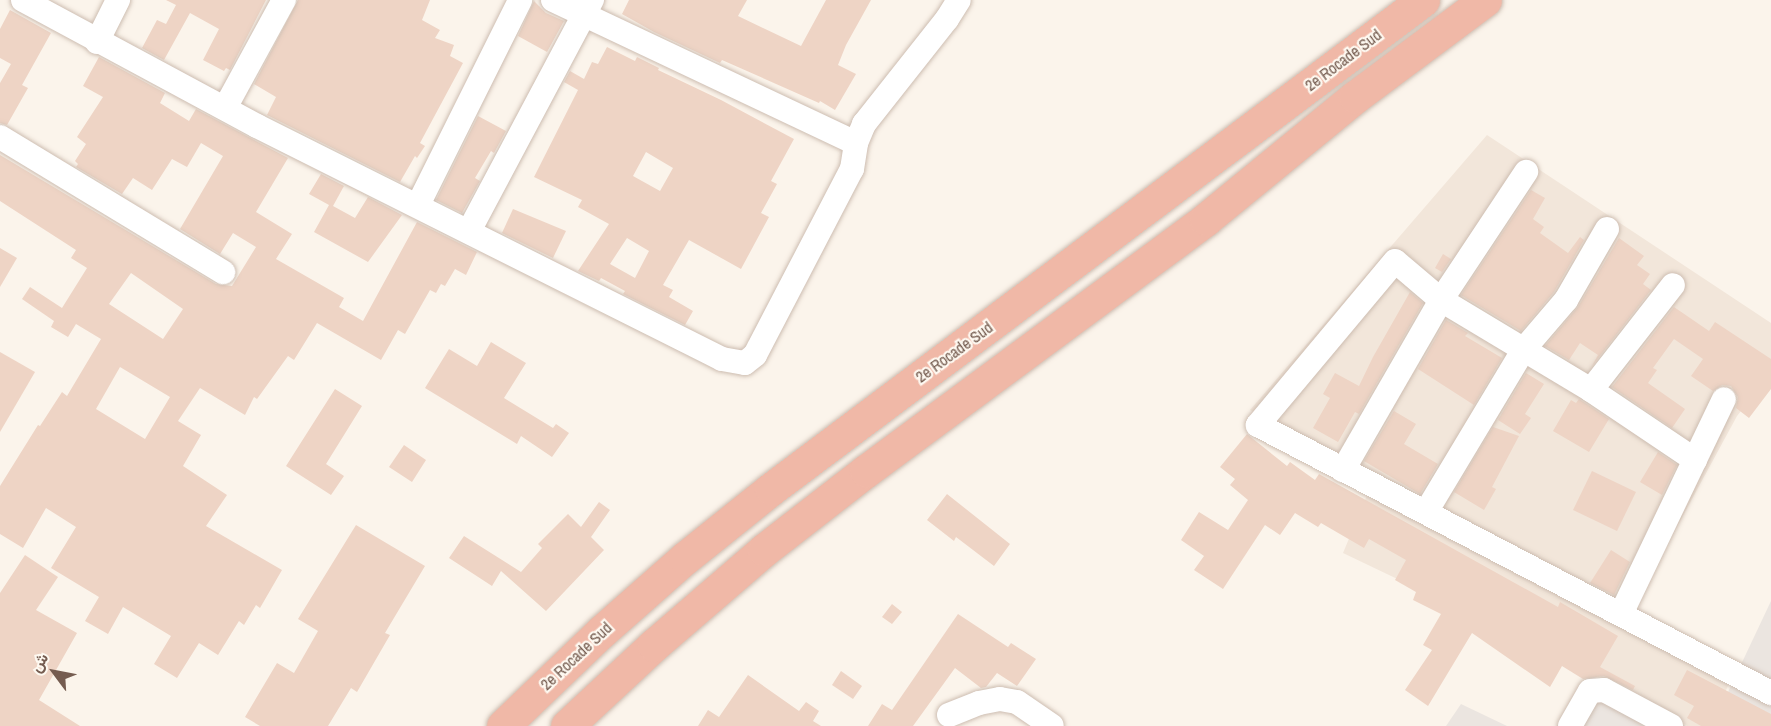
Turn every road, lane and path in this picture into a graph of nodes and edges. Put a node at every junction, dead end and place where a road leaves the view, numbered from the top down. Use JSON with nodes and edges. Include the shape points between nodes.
{"nodes":[{"id":1,"x":23,"y":0,"type":"edge"},
{"id":2,"x":118,"y":0,"type":"edge"},
{"id":3,"x":284,"y":0,"type":"edge"},
{"id":4,"x":520,"y":0,"type":"edge"},
{"id":5,"x":553,"y":0,"type":"edge"},
{"id":6,"x":959,"y":0,"type":"edge"},
{"id":7,"x":1410,"y":0,"type":"edge"},
{"id":8,"x":1423,"y":0,"type":"edge"},
{"id":9,"x":1485,"y":0,"type":"edge"},
{"id":10,"x":588,"y":8,"type":"edge"},
{"id":11,"x":97,"y":42,"type":"junction"},
{"id":12,"x":1336,"y":65,"type":"junction"},
{"id":13,"x":225,"y":108,"type":"junction"},
{"id":14,"x":0,"y":137,"type":"edge"},
{"id":15,"x":856,"y":143,"type":"junction"},
{"id":16,"x":1526,"y":172,"type":"dead end"},
{"id":17,"x":418,"y":204,"type":"junction"},
{"id":18,"x":1607,"y":229,"type":"dead end"},
{"id":19,"x":469,"y":231,"type":"junction"},
{"id":20,"x":223,"y":272,"type":"dead end"},
{"id":21,"x":1673,"y":285,"type":"dead end"},
{"id":22,"x":1441,"y":300,"type":"junction"},
{"id":23,"x":1524,"y":350,"type":"junction"},
{"id":24,"x":1591,"y":390,"type":"junction"},
{"id":25,"x":1724,"y":399,"type":"dead end"},
{"id":26,"x":1695,"y":460,"type":"junction"},
{"id":27,"x":1343,"y":470,"type":"junction"},
{"id":28,"x":1426,"y":512,"type":"junction"},
{"id":29,"x":1621,"y":614,"type":"junction"},
{"id":30,"x":1771,"y":693,"type":"edge"},
{"id":31,"x":950,"y":715,"type":"dead end"},
{"id":32,"x":503,"y":726,"type":"edge"},
{"id":33,"x":567,"y":726,"type":"edge"},
{"id":34,"x":1052,"y":726,"type":"edge"},
{"id":35,"x":1570,"y":726,"type":"edge"},
{"id":36,"x":1671,"y":726,"type":"edge"}],
"edges":[{"from":1,"to":11,"type":"street"},
{"from":2,"to":11,"type":"street"},
{"from":3,"to":13,"type":"street"},
{"from":4,"to":17,"type":"street"},
{"from":5,"to":10,"type":"street"},
{"from":6,"to":15,"type":"street","via":[[864,124]]},
{"from":7,"to":12,"type":"highway"},
{"from":8,"to":12,"type":"highway","name":"2e Rocade Sud"},
{"from":9,"to":33,"type":"highway","via":[[1356,97],[1206,219],[764,550]]},
{"from":10,"to":15,"type":"street"},
{"from":10,"to":19,"type":"street"},
{"from":11,"to":13,"type":"street"},
{"from":12,"to":32,"type":"highway","name":"2e Rocade Sud","via":[[727,523],[572,658]]},
{"from":13,"to":17,"type":"street"},
{"from":14,"to":20,"type":"street"},
{"from":15,"to":19,"type":"street","via":[[852,169],[755,355],[745,363],[722,359]]},
{"from":16,"to":22,"type":"street"},
{"from":17,"to":19,"type":"street"},
{"from":18,"to":23,"type":"street","via":[[1566,300]]},
{"from":21,"to":24,"type":"street"},
{"from":22,"to":23,"type":"street"},
{"from":22,"to":27,"type":"street"},
{"from":22,"to":27,"type":"street","via":[[1395,261],[1258,425]]},
{"from":23,"to":24,"type":"street"},
{"from":23,"to":28,"type":"street"},
{"from":24,"to":26,"type":"street"},
{"from":25,"to":26,"type":"street"},
{"from":26,"to":29,"type":"street"},
{"from":27,"to":28,"type":"street"},
{"from":28,"to":29,"type":"street"},
{"from":29,"to":30,"type":"street"},
{"from":31,"to":34,"type":"street","via":[[1000,699],[1017,702]]},
{"from":35,"to":36,"type":"street","via":[[1590,691],[1604,690]]}]}
